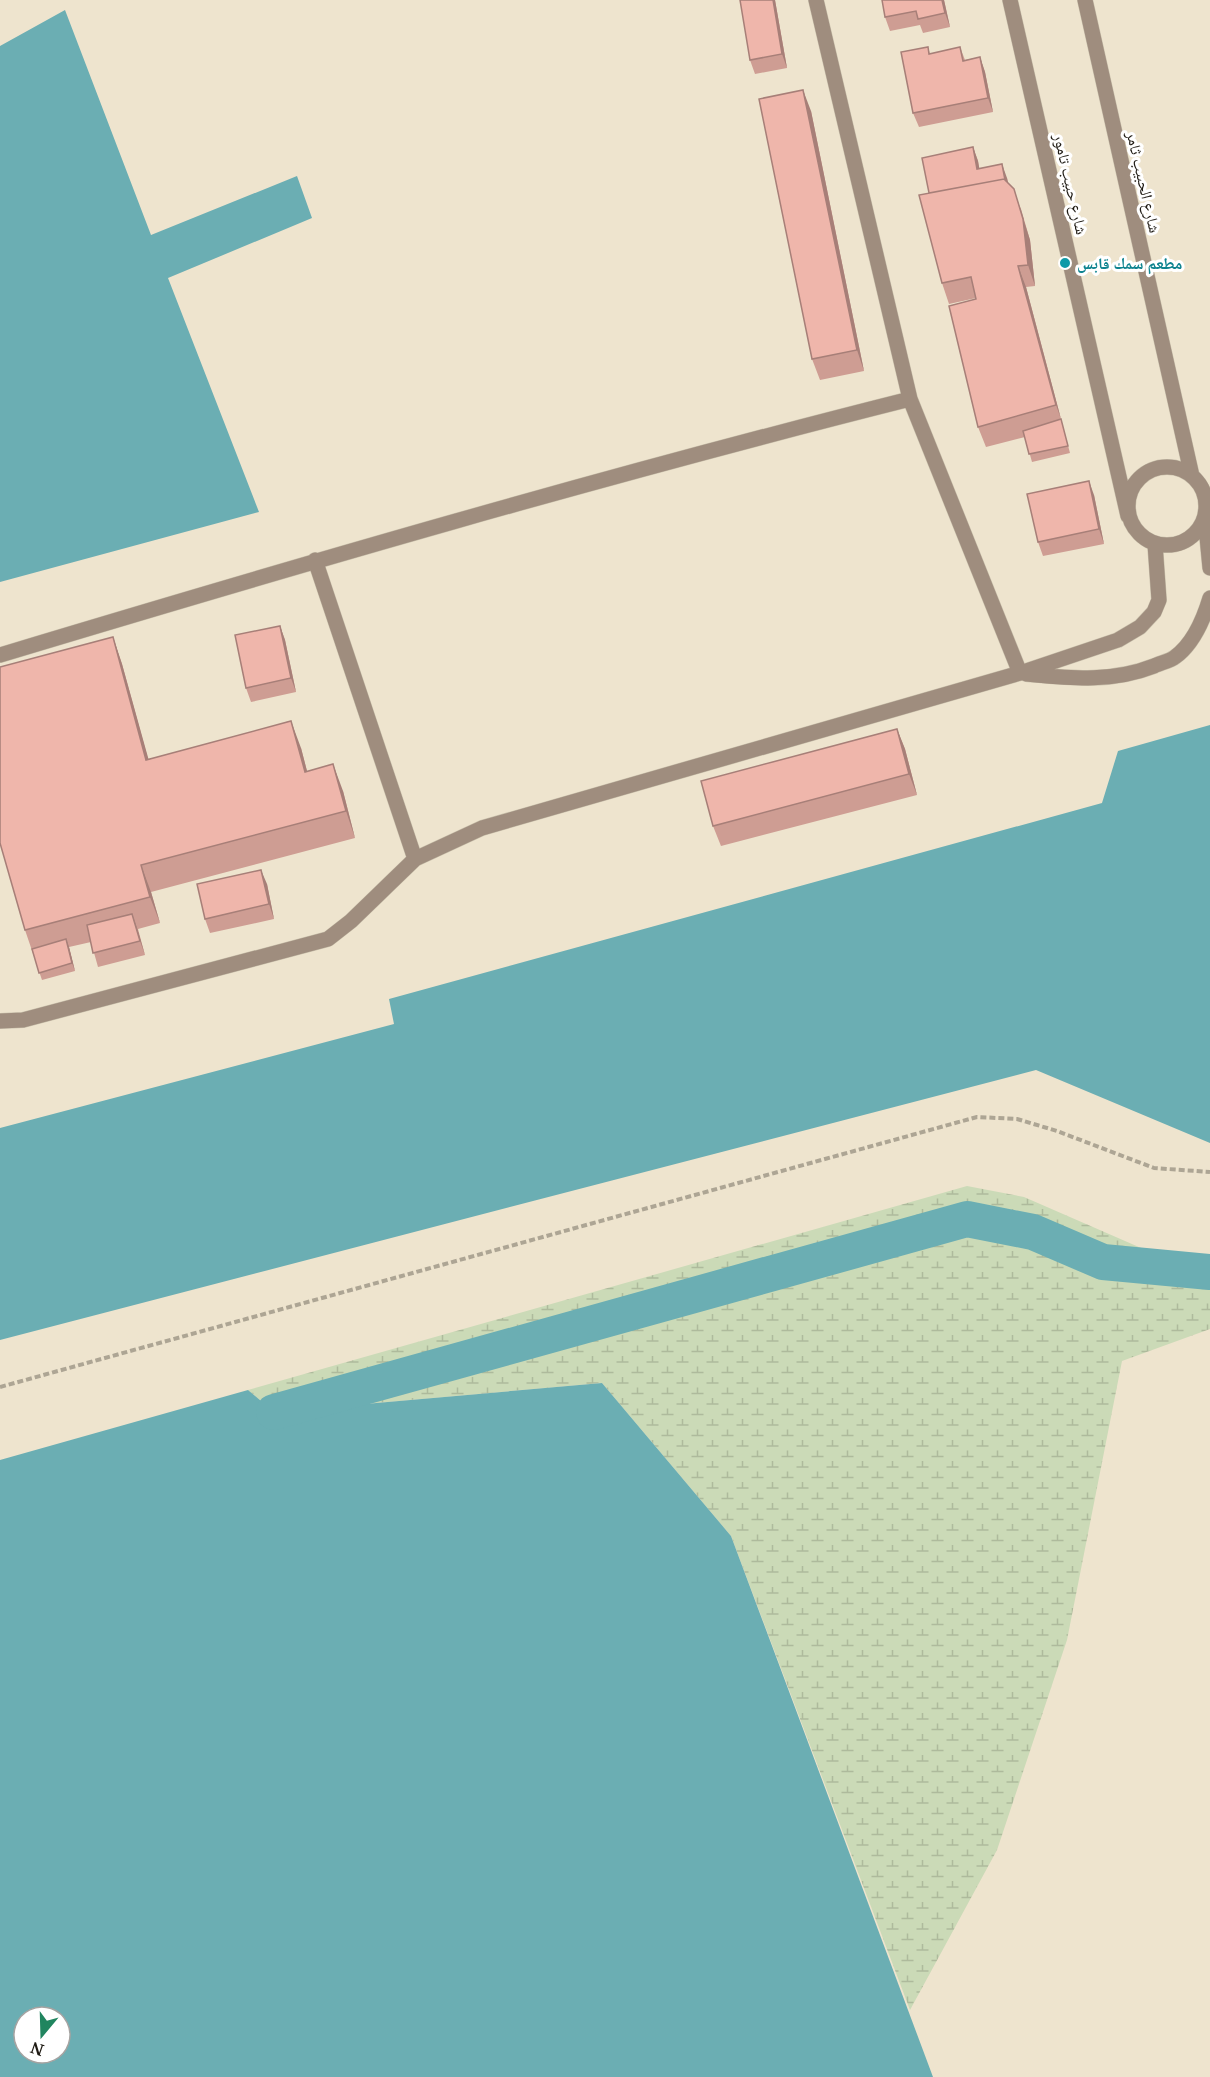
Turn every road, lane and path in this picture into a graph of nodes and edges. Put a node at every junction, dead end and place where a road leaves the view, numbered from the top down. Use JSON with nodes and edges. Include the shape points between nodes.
{"nodes":[{"id":1,"x":816,"y":0,"type":"edge"},
{"id":2,"x":1010,"y":0,"type":"edge"},
{"id":3,"x":1085,"y":0,"type":"edge"},
{"id":4,"x":910,"y":399,"type":"junction"},
{"id":5,"x":1192,"y":476,"type":"junction"},
{"id":6,"x":1207,"y":508,"type":"edge"},
{"id":7,"x":1128,"y":516,"type":"junction"},
{"id":8,"x":1155,"y":544,"type":"junction"},
{"id":9,"x":315,"y":560,"type":"junction"},
{"id":10,"x":1210,"y":568,"type":"edge"},
{"id":11,"x":1210,"y":598,"type":"edge"},
{"id":12,"x":0,"y":655,"type":"edge"},
{"id":13,"x":1020,"y":673,"type":"junction"},
{"id":14,"x":415,"y":859,"type":"junction"},
{"id":15,"x":0,"y":1021,"type":"edge"},
{"id":16,"x":1210,"y":1172,"type":"edge"},
{"id":17,"x":0,"y":1387,"type":"edge"}],
"edges":[{"from":1,"to":4,"type":"street"},
{"from":2,"to":7,"type":"street","name":"شارع حبيب تامور"},
{"from":3,"to":5,"type":"street","name":"شارع الحبيب ثامر"},
{"from":4,"to":9,"type":"street","via":[[680,457]]},
{"from":4,"to":13,"type":"street"},
{"from":5,"to":6,"type":"street","via":[[1204,494]]},
{"from":5,"to":7,"type":"street","via":[[1170,467],[1146,472],[1130,491]]},
{"from":6,"to":8,"type":"street","via":[[1186,541]]},
{"from":6,"to":10,"type":"street"},
{"from":7,"to":8,"type":"street","via":[[1143,537]]},
{"from":8,"to":13,"type":"street","via":[[1159,600],[1140,627],[1118,640]]},
{"from":9,"to":12,"type":"street"},
{"from":9,"to":14,"type":"street"},
{"from":11,"to":13,"type":"street","via":[[1206,614],[1175,657],[1134,674],[1085,680]]},
{"from":13,"to":14,"type":"street","via":[[482,828]]},
{"from":14,"to":15,"type":"street","via":[[328,939],[23,1020]]},
{"from":16,"to":17,"type":"path","via":[[1154,1168],[1017,1119],[977,1117]]}]}
